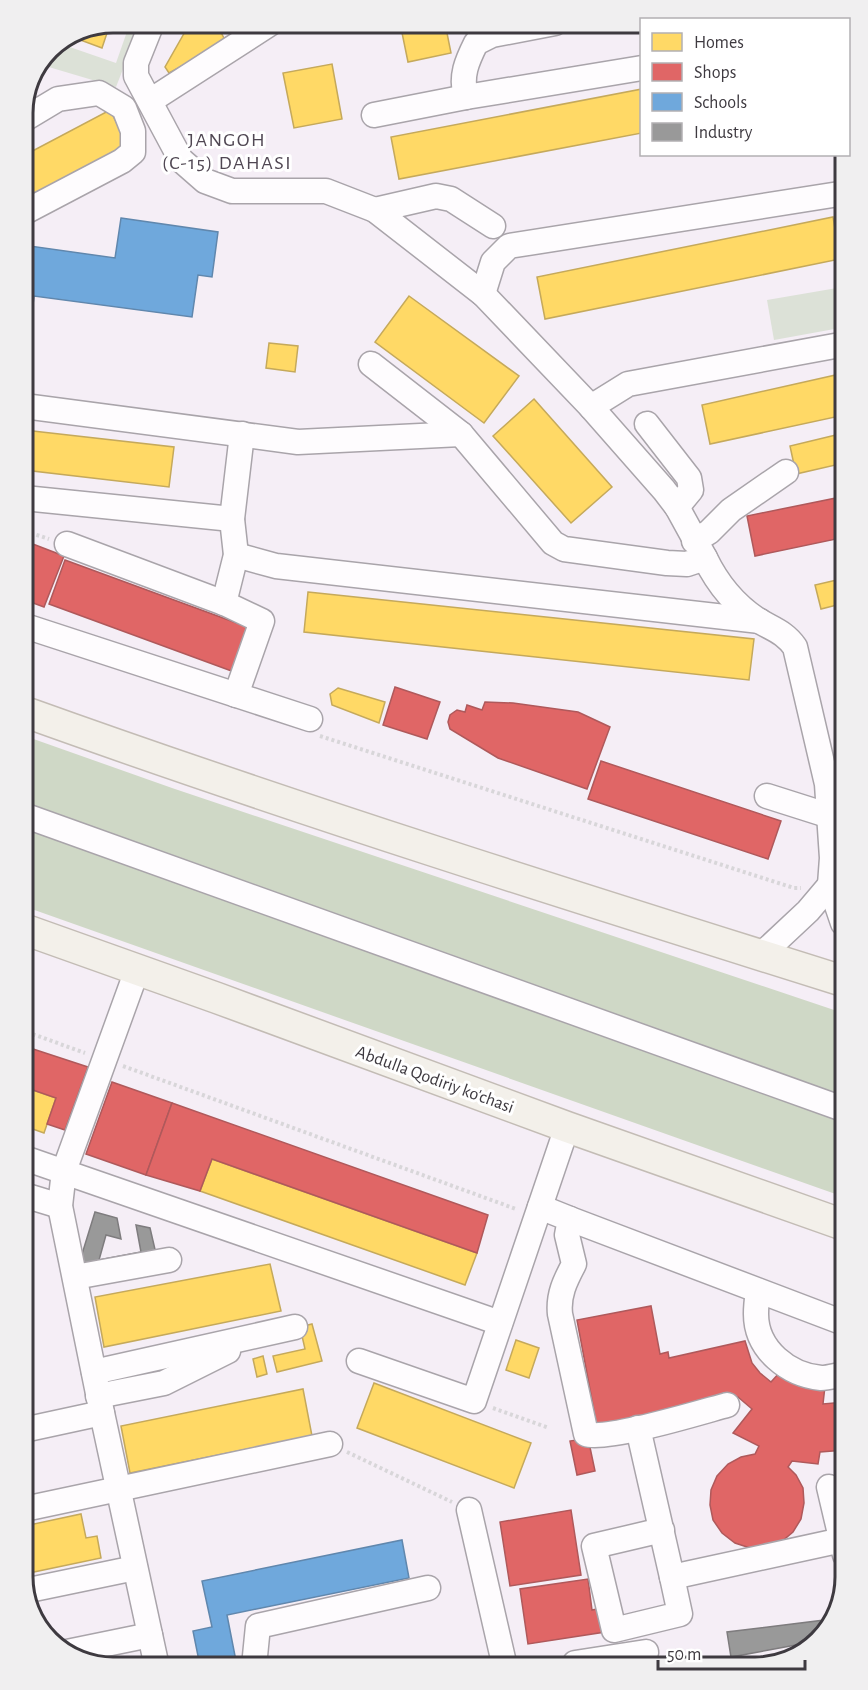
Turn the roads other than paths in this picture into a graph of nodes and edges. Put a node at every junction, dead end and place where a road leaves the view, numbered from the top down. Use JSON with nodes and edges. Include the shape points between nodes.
{"nodes":[{"id":1,"x":148,"y":33,"type":"edge"},
{"id":2,"x":254,"y":33,"type":"edge"},
{"id":3,"x":502,"y":33,"type":"edge"},
{"id":4,"x":640,"y":68,"type":"edge"},
{"id":5,"x":465,"y":97,"type":"junction"},
{"id":6,"x":150,"y":100,"type":"junction"},
{"id":7,"x":33,"y":114,"type":"edge"},
{"id":8,"x":374,"y":115,"type":"dead end"},
{"id":9,"x":835,"y":195,"type":"edge"},
{"id":10,"x":33,"y":208,"type":"edge"},
{"id":11,"x":375,"y":210,"type":"junction"},
{"id":12,"x":493,"y":226,"type":"dead end"},
{"id":13,"x":483,"y":294,"type":"junction"},
{"id":14,"x":835,"y":346,"type":"edge"},
{"id":15,"x":371,"y":364,"type":"dead end"},
{"id":16,"x":33,"y":407,"type":"edge"},
{"id":17,"x":591,"y":407,"type":"junction"},
{"id":18,"x":647,"y":424,"type":"dead end"},
{"id":19,"x":242,"y":434,"type":"junction"},
{"id":20,"x":461,"y":435,"type":"junction"},
{"id":21,"x":786,"y":472,"type":"dead end"},
{"id":22,"x":33,"y":499,"type":"edge"},
{"id":23,"x":677,"y":507,"type":"junction"},
{"id":24,"x":232,"y":519,"type":"junction"},
{"id":25,"x":67,"y":544,"type":"dead end"},
{"id":26,"x":699,"y":550,"type":"junction"},
{"id":27,"x":236,"y":555,"type":"junction"},
{"id":28,"x":224,"y":603,"type":"junction"},
{"id":29,"x":760,"y":621,"type":"junction"},
{"id":30,"x":33,"y":629,"type":"edge"},
{"id":31,"x":236,"y":695,"type":"junction"},
{"id":32,"x":33,"y":715,"type":"edge"},
{"id":33,"x":310,"y":726,"type":"road end"},
{"id":34,"x":835,"y":783,"type":"edge"},
{"id":35,"x":767,"y":796,"type":"dead end"},
{"id":36,"x":830,"y":816,"type":"junction"},
{"id":37,"x":33,"y":819,"type":"edge"},
{"id":38,"x":830,"y":885,"type":"junction"},
{"id":39,"x":835,"y":900,"type":"edge"},
{"id":40,"x":33,"y":933,"type":"edge"},
{"id":41,"x":761,"y":955,"type":"junction"},
{"id":42,"x":137,"y":970,"type":"junction"},
{"id":43,"x":835,"y":978,"type":"edge"},
{"id":44,"x":835,"y":1106,"type":"edge"},
{"id":45,"x":567,"y":1128,"type":"junction"},
{"id":46,"x":33,"y":1161,"type":"edge"},
{"id":47,"x":63,"y":1171,"type":"junction"},
{"id":48,"x":33,"y":1198,"type":"edge"},
{"id":49,"x":60,"y":1206,"type":"junction"},
{"id":50,"x":539,"y":1212,"type":"junction"},
{"id":51,"x":570,"y":1219,"type":"junction"},
{"id":52,"x":835,"y":1222,"type":"edge"},
{"id":53,"x":169,"y":1260,"type":"dead end"},
{"id":54,"x":75,"y":1277,"type":"junction"},
{"id":55,"x":758,"y":1291,"type":"junction"},
{"id":56,"x":835,"y":1320,"type":"edge"},
{"id":57,"x":500,"y":1323,"type":"junction"},
{"id":58,"x":295,"y":1327,"type":"dead end"},
{"id":59,"x":260,"y":1335,"type":"junction"},
{"id":60,"x":359,"y":1361,"type":"dead end"},
{"id":61,"x":94,"y":1372,"type":"junction"},
{"id":62,"x":835,"y":1376,"type":"edge"},
{"id":63,"x":100,"y":1405,"type":"junction"},
{"id":64,"x":727,"y":1405,"type":"dead end"},
{"id":65,"x":33,"y":1427,"type":"edge"},
{"id":66,"x":638,"y":1428,"type":"junction"},
{"id":67,"x":330,"y":1444,"type":"road end"},
{"id":68,"x":829,"y":1487,"type":"dead end"},
{"id":69,"x":119,"y":1489,"type":"junction"},
{"id":70,"x":33,"y":1507,"type":"edge"},
{"id":71,"x":469,"y":1510,"type":"road end"},
{"id":72,"x":835,"y":1511,"type":"edge"},
{"id":73,"x":662,"y":1530,"type":"junction"},
{"id":74,"x":835,"y":1549,"type":"edge"},
{"id":75,"x":135,"y":1568,"type":"junction"},
{"id":76,"x":672,"y":1577,"type":"junction"},
{"id":77,"x":428,"y":1588,"type":"dead end"},
{"id":78,"x":35,"y":1589,"type":"edge"},
{"id":79,"x":150,"y":1635,"type":"junction"},
{"id":80,"x":80,"y":1649,"type":"edge"},
{"id":81,"x":646,"y":1652,"type":"dead end"},
{"id":82,"x":155,"y":1657,"type":"edge"},
{"id":83,"x":255,"y":1657,"type":"edge"},
{"id":84,"x":502,"y":1657,"type":"edge"},
{"id":85,"x":613,"y":1657,"type":"edge"}],
"edges":[{"from":1,"to":6,"type":"street","via":[[136,63],[136,76]]},
{"from":2,"to":6,"type":"street"},
{"from":3,"to":5,"type":"street","via":[[476,43],[464,69]]},
{"from":4,"to":5,"type":"street"},
{"from":5,"to":8,"type":"street"},
{"from":6,"to":11,"type":"street","via":[[181,160],[205,181],[232,191],[326,191]]},
{"from":7,"to":10,"type":"street","via":[[58,99],[99,93],[124,108],[133,131],[133,152],[122,161]]},
{"from":9,"to":13,"type":"street","via":[[509,246],[493,262]]},
{"from":11,"to":12,"type":"street","via":[[436,196],[452,199]]},
{"from":11,"to":13,"type":"street"},
{"from":13,"to":17,"type":"street"},
{"from":14,"to":17,"type":"street","via":[[628,384]]},
{"from":15,"to":20,"type":"street"},
{"from":16,"to":19,"type":"street"},
{"from":17,"to":23,"type":"street"},
{"from":18,"to":23,"type":"street","via":[[688,478],[691,490]]},
{"from":19,"to":20,"type":"street","via":[[298,442]]},
{"from":19,"to":24,"type":"street"},
{"from":20,"to":26,"type":"street","via":[[552,543],[564,549],[687,564]]},
{"from":21,"to":26,"type":"street","via":[[731,510],[709,532]]},
{"from":22,"to":24,"type":"street"},
{"from":23,"to":26,"type":"street"},
{"from":24,"to":27,"type":"street"},
{"from":25,"to":28,"type":"street"},
{"from":26,"to":29,"type":"street","via":[[714,578],[734,602]]},
{"from":27,"to":28,"type":"street"},
{"from":27,"to":29,"type":"street","via":[[276,566]]},
{"from":28,"to":31,"type":"street","via":[[262,621]]},
{"from":29,"to":34,"type":"street","via":[[787,636],[795,647]]},
{"from":30,"to":31,"type":"street"},
{"from":31,"to":33,"type":"street"},
{"from":32,"to":41,"type":"main road","via":[[181,768]]},
{"from":34,"to":36,"type":"street"},
{"from":35,"to":36,"type":"street"},
{"from":36,"to":38,"type":"street"},
{"from":37,"to":44,"type":"street"},
{"from":38,"to":39,"type":"street"},
{"from":38,"to":41,"type":"street"},
{"from":40,"to":42,"type":"main road","name":"Abdulla Qodiriy ko'chasi"},
{"from":41,"to":43,"type":"main road"},
{"from":42,"to":45,"type":"main road","name":"Abdulla Qodiriy ko'chasi"},
{"from":42,"to":47,"type":"street"},
{"from":45,"to":50,"type":"street"},
{"from":45,"to":52,"type":"main road","name":"Abdulla Qodiriy ko'chasi"},
{"from":46,"to":47,"type":"street"},
{"from":47,"to":49,"type":"street"},
{"from":47,"to":57,"type":"street"},
{"from":48,"to":49,"type":"street"},
{"from":49,"to":54,"type":"street"},
{"from":50,"to":51,"type":"street"},
{"from":50,"to":57,"type":"street"},
{"from":51,"to":55,"type":"street"},
{"from":51,"to":66,"type":"street","via":[[567,1235],[574,1264],[559,1301],[586,1434],[596,1436]]},
{"from":53,"to":54,"type":"street"},
{"from":54,"to":61,"type":"street"},
{"from":55,"to":56,"type":"street"},
{"from":55,"to":62,"type":"street","via":[[756,1316],[762,1340],[777,1360],[799,1374]]},
{"from":57,"to":60,"type":"street","via":[[474,1401]]},
{"from":58,"to":59,"type":"street"},
{"from":59,"to":61,"type":"street"},
{"from":59,"to":63,"type":"street","via":[[164,1383]]},
{"from":61,"to":63,"type":"street"},
{"from":63,"to":65,"type":"street"},
{"from":63,"to":69,"type":"street"},
{"from":64,"to":66,"type":"street"},
{"from":66,"to":73,"type":"street"},
{"from":67,"to":69,"type":"street"},
{"from":68,"to":72,"type":"street"},
{"from":69,"to":70,"type":"street"},
{"from":69,"to":75,"type":"street"},
{"from":71,"to":84,"type":"street"},
{"from":73,"to":76,"type":"street"},
{"from":73,"to":76,"type":"street","via":[[594,1546],[614,1630],[680,1614]]},
{"from":74,"to":76,"type":"street"},
{"from":75,"to":78,"type":"street"},
{"from":75,"to":79,"type":"street"},
{"from":77,"to":83,"type":"street","via":[[258,1626]]},
{"from":79,"to":80,"type":"street"},
{"from":79,"to":82,"type":"street"},
{"from":81,"to":85,"type":"street"}]}
